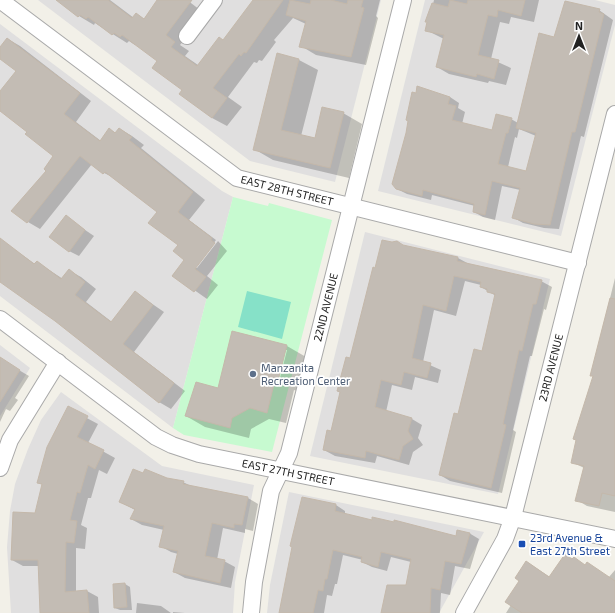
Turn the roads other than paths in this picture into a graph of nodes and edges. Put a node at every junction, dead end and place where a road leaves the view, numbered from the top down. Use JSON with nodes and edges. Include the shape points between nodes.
{"nodes":[{"id":1,"x":0,"y":0,"type":"edge"},
{"id":2,"x":214,"y":0,"type":"edge"},
{"id":3,"x":403,"y":0,"type":"edge"},
{"id":4,"x":187,"y":36,"type":"dead end"},
{"id":5,"x":615,"y":114,"type":"edge"},
{"id":6,"x":352,"y":208,"type":"junction"},
{"id":7,"x":578,"y":263,"type":"junction"},
{"id":8,"x":0,"y":319,"type":"edge"},
{"id":9,"x":58,"y":362,"type":"junction"},
{"id":10,"x":0,"y":468,"type":"edge"},
{"id":11,"x":280,"y":471,"type":"junction"},
{"id":12,"x":513,"y":517,"type":"junction"},
{"id":13,"x":615,"y":539,"type":"edge"},
{"id":14,"x":251,"y":613,"type":"edge"},
{"id":15,"x":464,"y":613,"type":"edge"}],
"edges":[{"from":1,"to":6,"type":"street","name":"EAST 28TH STREET","via":[[237,178]]},
{"from":2,"to":4,"type":"street"},
{"from":3,"to":6,"type":"street","name":"22ND AVENUE"},
{"from":5,"to":7,"type":"street","name":"23RD AVENUE"},
{"from":6,"to":7,"type":"street","name":"EAST 28TH STREET"},
{"from":6,"to":11,"type":"street","name":"22ND AVENUE","via":[[289,453]]},
{"from":7,"to":12,"type":"street","name":"23RD AVENUE"},
{"from":8,"to":9,"type":"street","name":"EAST 27TH STREET"},
{"from":9,"to":10,"type":"street","via":[[10,440]]},
{"from":9,"to":11,"type":"street","name":"EAST 27TH STREET","via":[[156,437],[172,446]]},
{"from":11,"to":12,"type":"street","name":"EAST 27TH STREET"},
{"from":11,"to":14,"type":"street","name":"22ND AVENUE","via":[[271,491],[254,582]]},
{"from":12,"to":13,"type":"street","name":"EAST 27TH STREET"},
{"from":12,"to":15,"type":"street","name":"23RD AVENUE","via":[[505,539]]}]}
